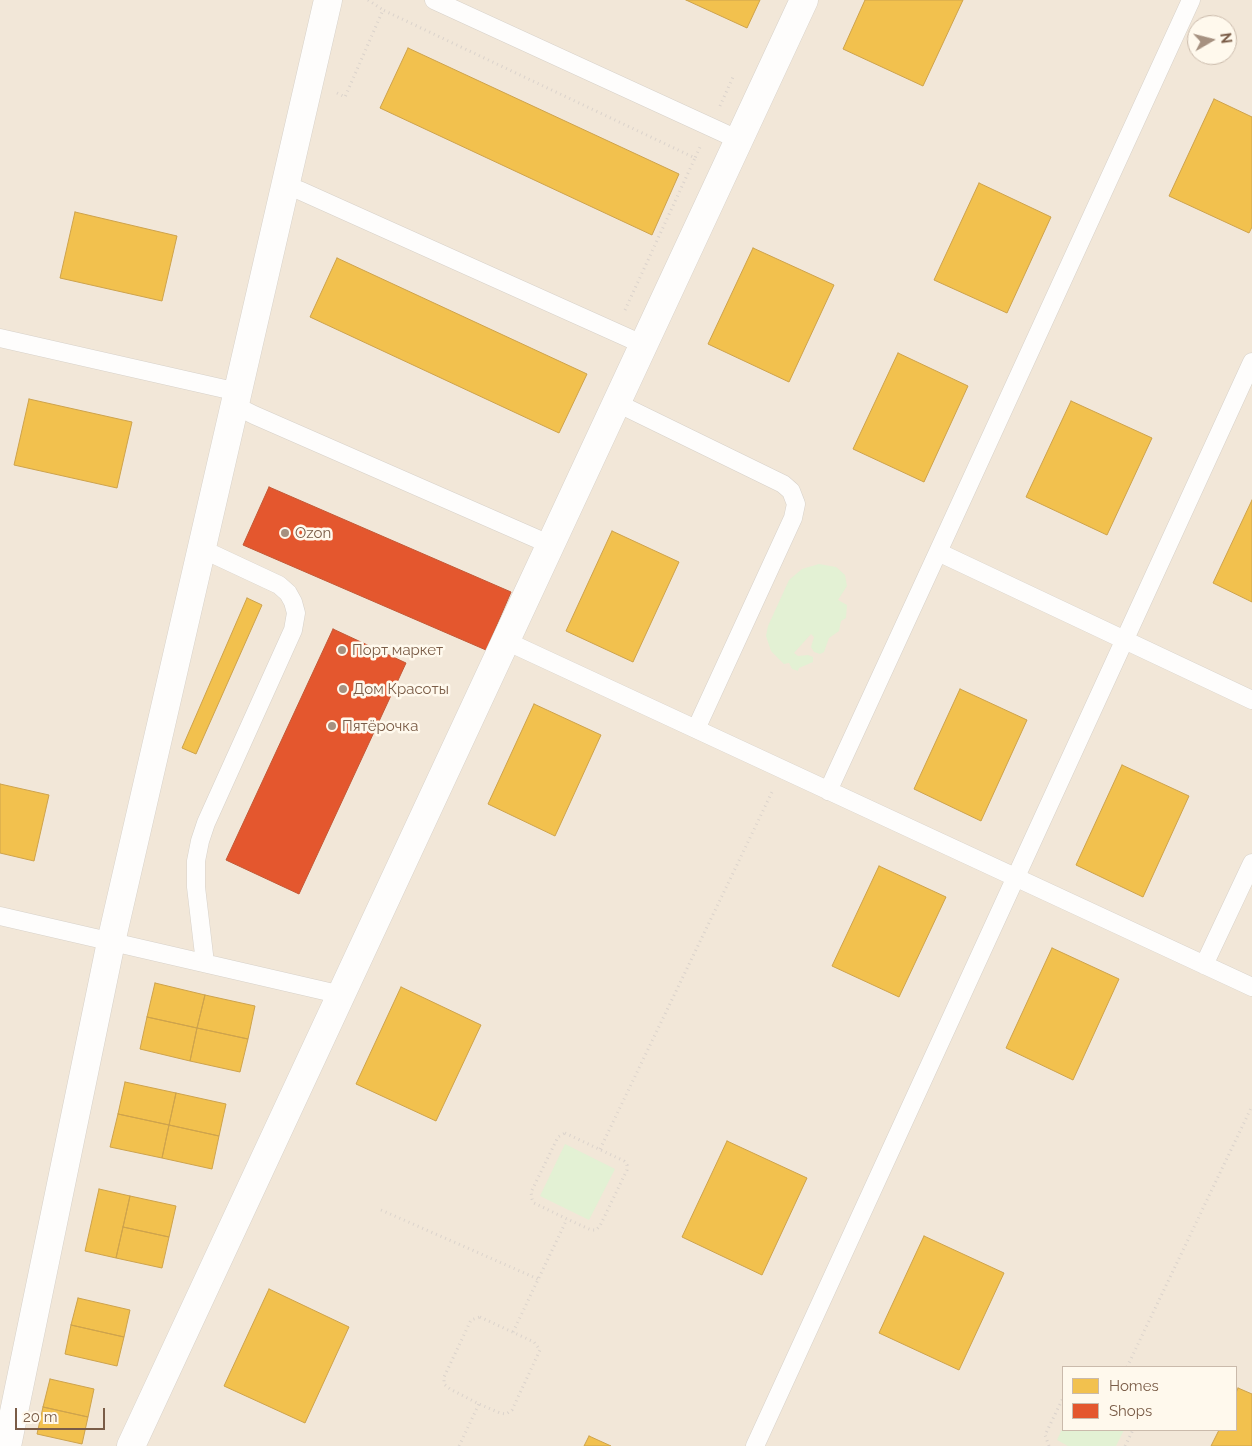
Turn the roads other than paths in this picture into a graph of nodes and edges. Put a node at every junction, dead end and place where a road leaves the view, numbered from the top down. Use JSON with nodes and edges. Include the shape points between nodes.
{"nodes":[{"id":1,"x":328,"y":0,"type":"edge"},
{"id":2,"x":434,"y":0,"type":"edge"},
{"id":3,"x":804,"y":0,"type":"edge"},
{"id":4,"x":1191,"y":0,"type":"edge"},
{"id":5,"x":739,"y":140,"type":"junction"},
{"id":6,"x":285,"y":185,"type":"junction"},
{"id":7,"x":0,"y":338,"type":"edge"},
{"id":8,"x":644,"y":345,"type":"junction"},
{"id":9,"x":1252,"y":362,"type":"edge"},
{"id":10,"x":236,"y":398,"type":"junction"},
{"id":11,"x":617,"y":403,"type":"junction"},
{"id":12,"x":551,"y":545,"type":"junction"},
{"id":13,"x":202,"y":549,"type":"junction"},
{"id":14,"x":938,"y":552,"type":"junction"},
{"id":15,"x":1124,"y":640,"type":"junction"},
{"id":16,"x":506,"y":641,"type":"junction"},
{"id":17,"x":1252,"y":700,"type":"edge"},
{"id":18,"x":696,"y":729,"type":"junction"},
{"id":19,"x":828,"y":791,"type":"junction"},
{"id":20,"x":1252,"y":863,"type":"edge"},
{"id":21,"x":1016,"y":877,"type":"junction"},
{"id":22,"x":0,"y":916,"type":"edge"},
{"id":23,"x":112,"y":942,"type":"junction"},
{"id":24,"x":205,"y":963,"type":"junction"},
{"id":25,"x":1204,"y":965,"type":"junction"},
{"id":26,"x":1252,"y":987,"type":"edge"},
{"id":27,"x":342,"y":995,"type":"junction"},
{"id":28,"x":7,"y":1446,"type":"edge"},
{"id":29,"x":131,"y":1446,"type":"edge"},
{"id":30,"x":755,"y":1446,"type":"edge"}],
"edges":[{"from":1,"to":6,"type":"street"},
{"from":2,"to":5,"type":"lane"},
{"from":3,"to":5,"type":"street"},
{"from":4,"to":14,"type":"lane"},
{"from":5,"to":8,"type":"street"},
{"from":6,"to":8,"type":"lane"},
{"from":6,"to":10,"type":"street"},
{"from":7,"to":10,"type":"lane"},
{"from":8,"to":11,"type":"street"},
{"from":9,"to":15,"type":"lane"},
{"from":10,"to":12,"type":"lane","via":[[263,419]]},
{"from":10,"to":13,"type":"street"},
{"from":11,"to":12,"type":"street"},
{"from":11,"to":18,"type":"lane","via":[[783,484],[791,491],[796,504],[793,518]]},
{"from":12,"to":16,"type":"street"},
{"from":13,"to":23,"type":"street"},
{"from":13,"to":24,"type":"lane","via":[[279,585],[291,597],[296,614],[293,630],[200,841],[196,887]]},
{"from":14,"to":15,"type":"lane"},
{"from":14,"to":19,"type":"lane"},
{"from":15,"to":17,"type":"lane"},
{"from":15,"to":21,"type":"lane"},
{"from":16,"to":18,"type":"lane"},
{"from":16,"to":27,"type":"street"},
{"from":18,"to":19,"type":"lane"},
{"from":19,"to":21,"type":"lane"},
{"from":20,"to":25,"type":"lane"},
{"from":21,"to":25,"type":"lane"},
{"from":21,"to":30,"type":"lane"},
{"from":22,"to":23,"type":"lane"},
{"from":23,"to":24,"type":"lane"},
{"from":23,"to":28,"type":"street"},
{"from":24,"to":27,"type":"lane"},
{"from":25,"to":26,"type":"lane"},
{"from":27,"to":29,"type":"street"}]}
